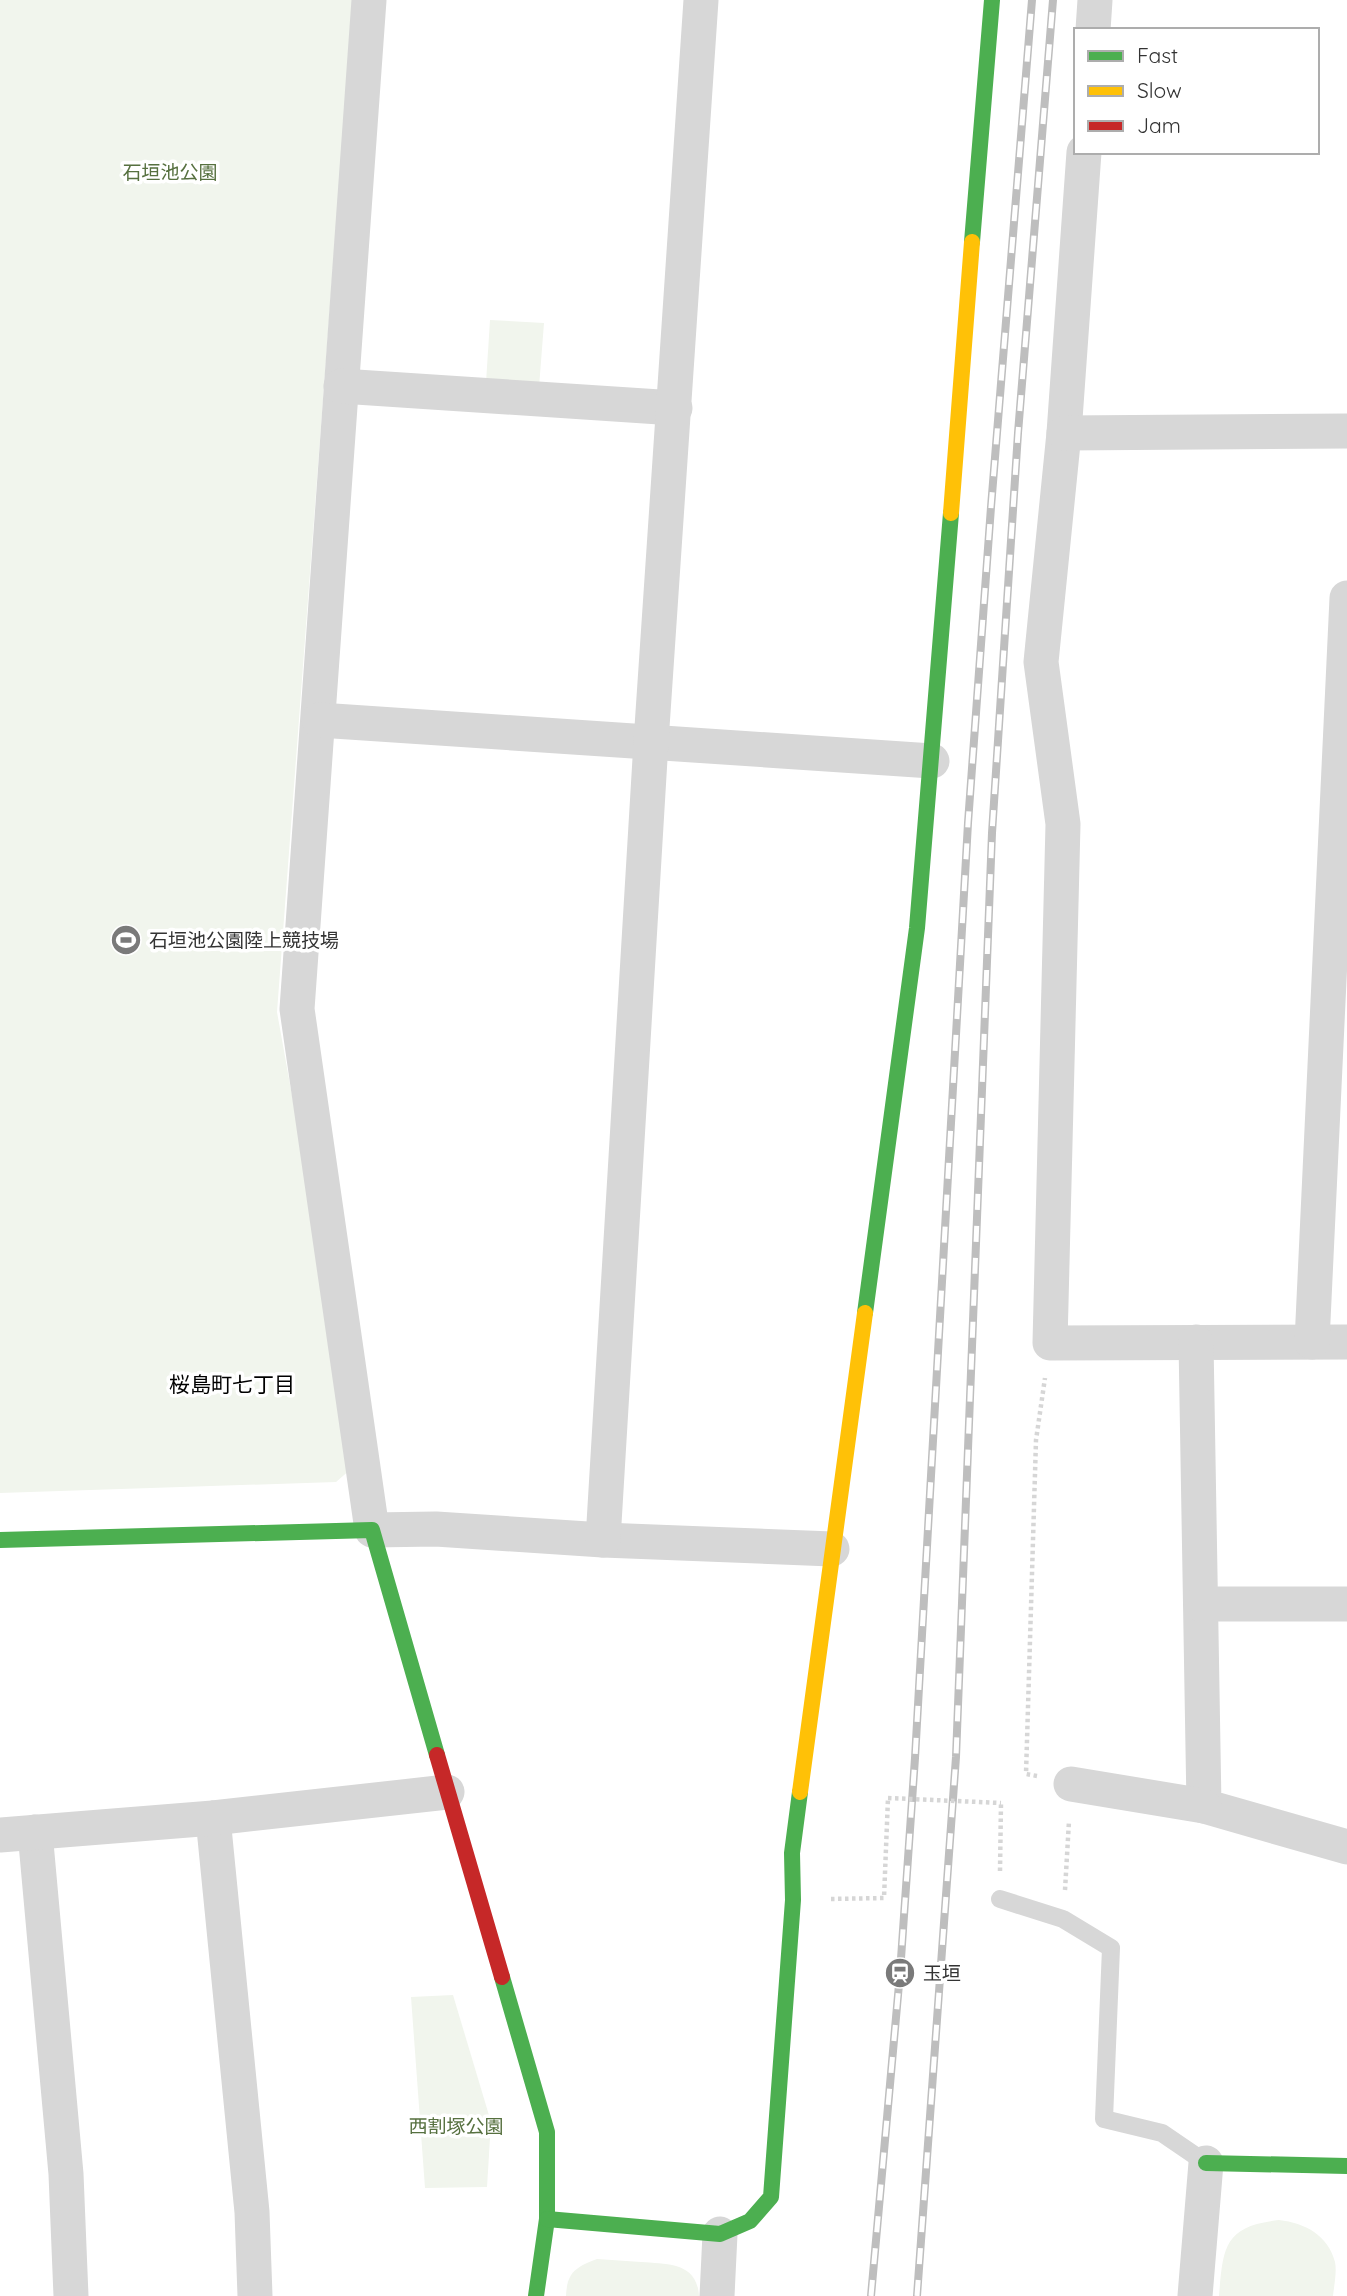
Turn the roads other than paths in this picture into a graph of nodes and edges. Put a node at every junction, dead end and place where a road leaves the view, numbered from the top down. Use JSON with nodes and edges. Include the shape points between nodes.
{"nodes":[{"id":1,"x":369,"y":0,"type":"edge"},
{"id":2,"x":701,"y":0,"type":"edge"},
{"id":3,"x":992,"y":0,"type":"edge"},
{"id":4,"x":1095,"y":0,"type":"edge"},
{"id":5,"x":1093,"y":28,"type":"edge"},
{"id":6,"x":1084,"y":154,"type":"edge"},
{"id":7,"x":341,"y":386,"type":"junction"},
{"id":8,"x":675,"y":408,"type":"junction"},
{"id":9,"x":1347,"y":431,"type":"edge"},
{"id":10,"x":1064,"y":433,"type":"junction"},
{"id":11,"x":1347,"y":598,"type":"edge"},
{"id":12,"x":1345,"y":694,"type":"edge"},
{"id":13,"x":319,"y":720,"type":"junction"},
{"id":14,"x":651,"y":742,"type":"junction"},
{"id":15,"x":932,"y":761,"type":"junction"},
{"id":16,"x":1339,"y":955,"type":"edge"},
{"id":17,"x":1196,"y":1342,"type":"junction"},
{"id":18,"x":1312,"y":1342,"type":"junction"},
{"id":19,"x":1347,"y":1342,"type":"edge"},
{"id":20,"x":372,"y":1530,"type":"junction"},
{"id":21,"x":603,"y":1539,"type":"junction"},
{"id":22,"x":0,"y":1540,"type":"edge"},
{"id":23,"x":832,"y":1549,"type":"junction"},
{"id":24,"x":1201,"y":1604,"type":"junction"},
{"id":25,"x":1347,"y":1604,"type":"edge"},
{"id":26,"x":1071,"y":1784,"type":"road end"},
{"id":27,"x":447,"y":1792,"type":"junction"},
{"id":28,"x":1203,"y":1806,"type":"junction"},
{"id":29,"x":213,"y":1818,"type":"junction"},
{"id":30,"x":35,"y":1832,"type":"junction"},
{"id":31,"x":0,"y":1835,"type":"edge"},
{"id":32,"x":1347,"y":1846,"type":"edge"},
{"id":33,"x":1000,"y":1899,"type":"road end"},
{"id":34,"x":1206,"y":2163,"type":"junction"},
{"id":35,"x":1347,"y":2166,"type":"edge"},
{"id":36,"x":547,"y":2219,"type":"junction"},
{"id":37,"x":720,"y":2234,"type":"junction"},
{"id":38,"x":71,"y":2296,"type":"edge"},
{"id":39,"x":256,"y":2296,"type":"edge"},
{"id":40,"x":536,"y":2296,"type":"edge"},
{"id":41,"x":717,"y":2296,"type":"edge"},
{"id":42,"x":1195,"y":2296,"type":"edge"}],
"edges":[{"from":1,"to":7,"type":"street"},
{"from":2,"to":8,"type":"street"},
{"from":3,"to":15,"type":"street"},
{"from":4,"to":5,"type":"street"},
{"from":6,"to":10,"type":"street"},
{"from":7,"to":8,"type":"street"},
{"from":7,"to":13,"type":"street"},
{"from":8,"to":14,"type":"street"},
{"from":9,"to":10,"type":"street"},
{"from":10,"to":17,"type":"street","via":[[1041,662],[1063,824],[1050,1343]]},
{"from":11,"to":12,"type":"street"},
{"from":12,"to":16,"type":"street"},
{"from":13,"to":14,"type":"street"},
{"from":13,"to":20,"type":"street","via":[[297,1009]]},
{"from":14,"to":15,"type":"street"},
{"from":14,"to":21,"type":"street"},
{"from":15,"to":23,"type":"street","via":[[917,928]]},
{"from":16,"to":18,"type":"street"},
{"from":17,"to":18,"type":"street"},
{"from":17,"to":24,"type":"street"},
{"from":18,"to":19,"type":"street"},
{"from":20,"to":21,"type":"street"},
{"from":20,"to":22,"type":"street"},
{"from":20,"to":27,"type":"street"},
{"from":21,"to":23,"type":"street"},
{"from":23,"to":37,"type":"street","via":[[792,1853],[793,1900],[771,2197],[750,2221]]},
{"from":24,"to":25,"type":"street"},
{"from":24,"to":28,"type":"street"},
{"from":26,"to":28,"type":"street"},
{"from":27,"to":29,"type":"street"},
{"from":27,"to":36,"type":"street","via":[[547,2132]]},
{"from":28,"to":32,"type":"street"},
{"from":29,"to":30,"type":"street"},
{"from":29,"to":39,"type":"street","via":[[252,2212]]},
{"from":30,"to":31,"type":"street"},
{"from":30,"to":38,"type":"street","via":[[66,2174]]},
{"from":33,"to":34,"type":"lane","via":[[1063,1919],[1111,1948],[1104,2119],[1162,2133]]},
{"from":34,"to":35,"type":"street"},
{"from":34,"to":42,"type":"street"},
{"from":36,"to":37,"type":"street"},
{"from":36,"to":40,"type":"street"},
{"from":37,"to":41,"type":"street"}]}
